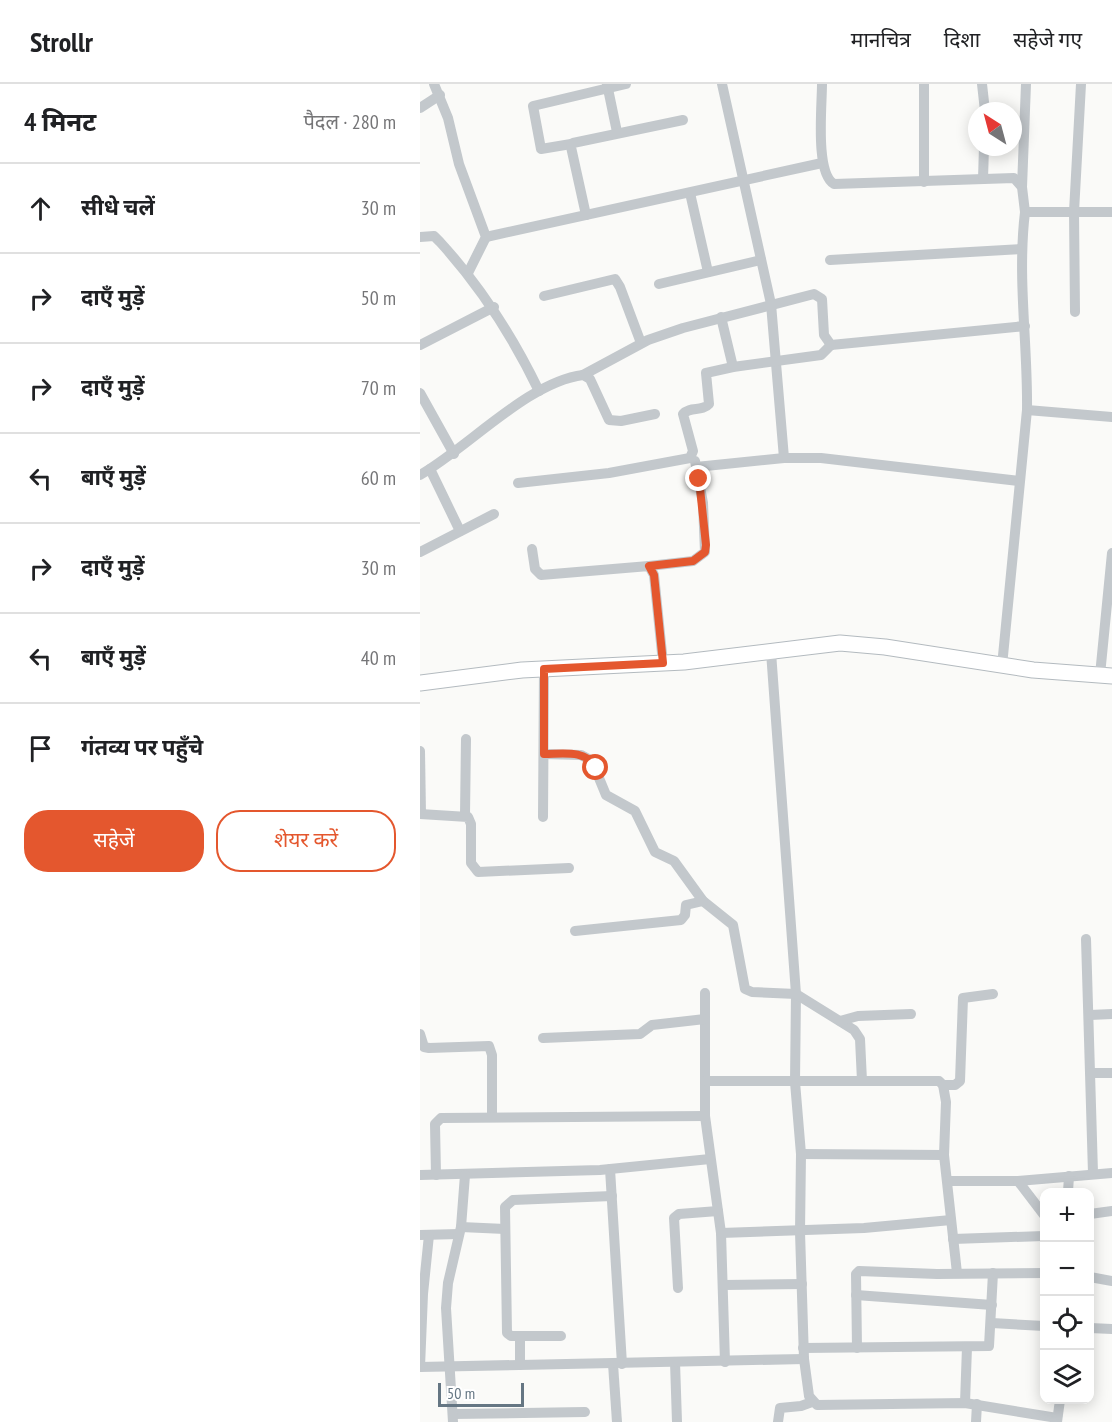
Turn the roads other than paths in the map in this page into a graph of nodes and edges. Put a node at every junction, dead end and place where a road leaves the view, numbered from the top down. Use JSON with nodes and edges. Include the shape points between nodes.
{"nodes":[{"id":1,"x":434,"y":84,"type":"edge"},
{"id":2,"x":626,"y":84,"type":"edge"},
{"id":3,"x":722,"y":84,"type":"edge"},
{"id":4,"x":822,"y":84,"type":"edge"},
{"id":5,"x":924,"y":84,"type":"edge"},
{"id":6,"x":982,"y":84,"type":"edge"},
{"id":7,"x":1026,"y":84,"type":"edge"},
{"id":8,"x":1081,"y":84,"type":"edge"},
{"id":9,"x":608,"y":86,"type":"edge"},
{"id":10,"x":440,"y":95,"type":"junction"},
{"id":11,"x":984,"y":102,"type":"edge"},
{"id":12,"x":420,"y":108,"type":"edge"},
{"id":13,"x":683,"y":120,"type":"dead end"},
{"id":14,"x":617,"y":132,"type":"junction"},
{"id":15,"x":571,"y":144,"type":"junction"},
{"id":16,"x":984,"y":156,"type":"edge"},
{"id":17,"x":822,"y":162,"type":"junction"},
{"id":18,"x":983,"y":179,"type":"junction"},
{"id":19,"x":743,"y":180,"type":"junction"},
{"id":20,"x":924,"y":182,"type":"junction"},
{"id":21,"x":1022,"y":187,"type":"junction"},
{"id":22,"x":690,"y":193,"type":"junction"},
{"id":23,"x":1025,"y":212,"type":"junction"},
{"id":24,"x":1074,"y":212,"type":"junction"},
{"id":25,"x":1112,"y":212,"type":"edge"},
{"id":26,"x":586,"y":215,"type":"junction"},
{"id":27,"x":420,"y":237,"type":"edge"},
{"id":28,"x":486,"y":237,"type":"junction"},
{"id":29,"x":1021,"y":249,"type":"junction"},
{"id":30,"x":761,"y":260,"type":"junction"},
{"id":31,"x":830,"y":260,"type":"dead end"},
{"id":32,"x":708,"y":272,"type":"junction"},
{"id":33,"x":468,"y":273,"type":"junction"},
{"id":34,"x":659,"y":284,"type":"dead end"},
{"id":35,"x":544,"y":296,"type":"dead end"},
{"id":36,"x":771,"y":304,"type":"junction"},
{"id":37,"x":494,"y":307,"type":"junction"},
{"id":38,"x":1075,"y":312,"type":"dead end"},
{"id":39,"x":721,"y":317,"type":"junction"},
{"id":40,"x":1025,"y":326,"type":"junction"},
{"id":41,"x":641,"y":344,"type":"junction"},
{"id":42,"x":420,"y":345,"type":"edge"},
{"id":43,"x":831,"y":345,"type":"junction"},
{"id":44,"x":777,"y":360,"type":"junction"},
{"id":45,"x":733,"y":367,"type":"junction"},
{"id":46,"x":583,"y":375,"type":"junction"},
{"id":47,"x":539,"y":391,"type":"junction"},
{"id":48,"x":420,"y":393,"type":"edge"},
{"id":49,"x":1027,"y":410,"type":"junction"},
{"id":50,"x":655,"y":414,"type":"dead end"},
{"id":51,"x":1112,"y":417,"type":"edge"},
{"id":52,"x":454,"y":454,"type":"junction"},
{"id":53,"x":693,"y":455,"type":"junction"},
{"id":54,"x":784,"y":458,"type":"junction"},
{"id":55,"x":696,"y":467,"type":"junction"},
{"id":56,"x":430,"y":469,"type":"junction"},
{"id":57,"x":420,"y":475,"type":"edge"},
{"id":58,"x":1019,"y":481,"type":"junction"},
{"id":59,"x":518,"y":483,"type":"dead end"},
{"id":60,"x":494,"y":514,"type":"dead end"},
{"id":61,"x":460,"y":531,"type":"junction"},
{"id":62,"x":532,"y":549,"type":"dead end"},
{"id":63,"x":420,"y":552,"type":"edge"},
{"id":64,"x":1112,"y":554,"type":"edge"},
{"id":65,"x":649,"y":566,"type":"junction"},
{"id":66,"x":771,"y":652,"type":"junction"},
{"id":67,"x":663,"y":663,"type":"junction"},
{"id":68,"x":1002,"y":666,"type":"junction"},
{"id":69,"x":544,"y":669,"type":"junction"},
{"id":70,"x":1106,"y":676,"type":"edge"},
{"id":71,"x":420,"y":683,"type":"edge"},
{"id":72,"x":466,"y":739,"type":"dead end"},
{"id":73,"x":420,"y":751,"type":"edge"},
{"id":74,"x":544,"y":754,"type":"junction"},
{"id":75,"x":420,"y":759,"type":"edge"},
{"id":76,"x":421,"y":814,"type":"edge"},
{"id":77,"x":465,"y":815,"type":"junction"},
{"id":78,"x":543,"y":817,"type":"dead end"},
{"id":79,"x":569,"y":868,"type":"dead end"},
{"id":80,"x":703,"y":901,"type":"junction"},
{"id":81,"x":575,"y":931,"type":"dead end"},
{"id":82,"x":1086,"y":939,"type":"dead end"},
{"id":83,"x":705,"y":993,"type":"dead end"},
{"id":84,"x":796,"y":994,"type":"junction"},
{"id":85,"x":993,"y":994,"type":"dead end"},
{"id":86,"x":911,"y":1014,"type":"dead end"},
{"id":87,"x":1112,"y":1014,"type":"edge"},
{"id":88,"x":1090,"y":1015,"type":"junction"},
{"id":89,"x":705,"y":1018,"type":"junction"},
{"id":90,"x":840,"y":1021,"type":"junction"},
{"id":91,"x":420,"y":1034,"type":"edge"},
{"id":92,"x":543,"y":1038,"type":"dead end"},
{"id":93,"x":1091,"y":1073,"type":"junction"},
{"id":94,"x":1112,"y":1073,"type":"edge"},
{"id":95,"x":705,"y":1081,"type":"junction"},
{"id":96,"x":862,"y":1081,"type":"junction"},
{"id":97,"x":795,"y":1082,"type":"junction"},
{"id":98,"x":943,"y":1085,"type":"junction"},
{"id":99,"x":492,"y":1116,"type":"junction"},
{"id":100,"x":705,"y":1116,"type":"junction"},
{"id":101,"x":801,"y":1154,"type":"junction"},
{"id":102,"x":944,"y":1155,"type":"junction"},
{"id":103,"x":710,"y":1159,"type":"junction"},
{"id":104,"x":610,"y":1169,"type":"junction"},
{"id":105,"x":1093,"y":1173,"type":"junction"},
{"id":106,"x":1112,"y":1173,"type":"edge"},
{"id":107,"x":465,"y":1174,"type":"junction"},
{"id":108,"x":420,"y":1175,"type":"edge"},
{"id":109,"x":436,"y":1175,"type":"junction"},
{"id":110,"x":1069,"y":1176,"type":"junction"},
{"id":111,"x":948,"y":1181,"type":"junction"},
{"id":112,"x":1018,"y":1181,"type":"junction"},
{"id":113,"x":1068,"y":1188,"type":"edge"},
{"id":114,"x":612,"y":1196,"type":"junction"},
{"id":115,"x":1040,"y":1210,"type":"edge"},
{"id":116,"x":718,"y":1211,"type":"junction"},
{"id":117,"x":1112,"y":1212,"type":"edge"},
{"id":118,"x":1094,"y":1214,"type":"edge"},
{"id":119,"x":951,"y":1220,"type":"junction"},
{"id":120,"x":505,"y":1229,"type":"junction"},
{"id":121,"x":460,"y":1230,"type":"junction"},
{"id":122,"x":800,"y":1232,"type":"junction"},
{"id":123,"x":721,"y":1233,"type":"junction"},
{"id":124,"x":425,"y":1235,"type":"edge"},
{"id":125,"x":1040,"y":1236,"type":"edge"},
{"id":126,"x":953,"y":1239,"type":"junction"},
{"id":127,"x":957,"y":1273,"type":"junction"},
{"id":128,"x":993,"y":1273,"type":"junction"},
{"id":129,"x":1040,"y":1273,"type":"edge"},
{"id":130,"x":1094,"y":1278,"type":"edge"},
{"id":131,"x":1112,"y":1281,"type":"edge"},
{"id":132,"x":802,"y":1284,"type":"junction"},
{"id":133,"x":724,"y":1285,"type":"junction"},
{"id":134,"x":678,"y":1288,"type":"dead end"},
{"id":135,"x":856,"y":1295,"type":"junction"},
{"id":136,"x":992,"y":1305,"type":"junction"},
{"id":137,"x":992,"y":1323,"type":"junction"},
{"id":138,"x":1040,"y":1326,"type":"edge"},
{"id":139,"x":1094,"y":1328,"type":"edge"},
{"id":140,"x":1112,"y":1329,"type":"edge"},
{"id":141,"x":520,"y":1336,"type":"junction"},
{"id":142,"x":561,"y":1336,"type":"dead end"},
{"id":143,"x":967,"y":1347,"type":"junction"},
{"id":144,"x":857,"y":1348,"type":"junction"},
{"id":145,"x":803,"y":1353,"type":"junction"},
{"id":146,"x":675,"y":1362,"type":"junction"},
{"id":147,"x":725,"y":1362,"type":"junction"},
{"id":148,"x":617,"y":1364,"type":"junction"},
{"id":149,"x":520,"y":1365,"type":"junction"},
{"id":150,"x":420,"y":1367,"type":"edge"},
{"id":151,"x":449,"y":1367,"type":"junction"},
{"id":152,"x":812,"y":1402,"type":"junction"},
{"id":153,"x":965,"y":1403,"type":"junction"},
{"id":154,"x":977,"y":1404,"type":"junction"},
{"id":155,"x":1059,"y":1404,"type":"edge"},
{"id":156,"x":1010,"y":1410,"type":"junction"},
{"id":157,"x":585,"y":1412,"type":"dead end"},
{"id":158,"x":453,"y":1418,"type":"edge"},
{"id":159,"x":1057,"y":1420,"type":"edge"},
{"id":160,"x":616,"y":1422,"type":"edge"},
{"id":161,"x":676,"y":1422,"type":"edge"},
{"id":162,"x":778,"y":1422,"type":"edge"},
{"id":163,"x":976,"y":1422,"type":"edge"},
{"id":164,"x":1010,"y":1422,"type":"edge"}],
"edges":[{"from":1,"to":10,"type":"street"},
{"from":2,"to":9,"type":"street"},
{"from":3,"to":19,"type":"street"},
{"from":4,"to":17,"type":"street"},
{"from":5,"to":20,"type":"street"},
{"from":6,"to":11,"type":"street"},
{"from":7,"to":21,"type":"street"},
{"from":8,"to":24,"type":"street"},
{"from":9,"to":14,"type":"street"},
{"from":9,"to":15,"type":"street","via":[[533,106],[542,148]]},
{"from":10,"to":12,"type":"street"},
{"from":10,"to":28,"type":"street","via":[[459,164]]},
{"from":13,"to":14,"type":"street"},
{"from":14,"to":15,"type":"street"},
{"from":15,"to":26,"type":"street"},
{"from":16,"to":18,"type":"street"},
{"from":17,"to":19,"type":"street"},
{"from":17,"to":20,"type":"street","via":[[826,177],[834,184]]},
{"from":18,"to":20,"type":"street"},
{"from":18,"to":21,"type":"street","via":[[1014,178]]},
{"from":19,"to":22,"type":"street"},
{"from":19,"to":30,"type":"street"},
{"from":21,"to":23,"type":"street"},
{"from":22,"to":26,"type":"street"},
{"from":22,"to":32,"type":"street"},
{"from":23,"to":24,"type":"street"},
{"from":23,"to":29,"type":"street"},
{"from":24,"to":25,"type":"street"},
{"from":24,"to":38,"type":"street"},
{"from":26,"to":28,"type":"street"},
{"from":27,"to":33,"type":"street","via":[[434,236]]},
{"from":28,"to":33,"type":"street"},
{"from":29,"to":31,"type":"street"},
{"from":29,"to":40,"type":"street"},
{"from":30,"to":32,"type":"street"},
{"from":30,"to":36,"type":"street"},
{"from":32,"to":34,"type":"street"},
{"from":33,"to":37,"type":"street"},
{"from":35,"to":41,"type":"street","via":[[615,279]]},
{"from":36,"to":39,"type":"street"},
{"from":36,"to":43,"type":"street","via":[[819,295],[824,335]]},
{"from":36,"to":44,"type":"street"},
{"from":37,"to":42,"type":"street"},
{"from":37,"to":47,"type":"street"},
{"from":39,"to":41,"type":"street"},
{"from":39,"to":45,"type":"street"},
{"from":40,"to":43,"type":"street"},
{"from":40,"to":49,"type":"street"},
{"from":41,"to":46,"type":"street"},
{"from":43,"to":44,"type":"street","via":[[821,355]]},
{"from":44,"to":45,"type":"street"},
{"from":44,"to":54,"type":"street"},
{"from":45,"to":53,"type":"street","via":[[706,373],[709,404],[683,414]]},
{"from":46,"to":47,"type":"street"},
{"from":46,"to":50,"type":"street","via":[[590,379],[609,420]]},
{"from":47,"to":52,"type":"street"},
{"from":48,"to":52,"type":"street"},
{"from":49,"to":51,"type":"street"},
{"from":49,"to":58,"type":"street"},
{"from":52,"to":56,"type":"street"},
{"from":53,"to":55,"type":"street"},
{"from":53,"to":59,"type":"street","via":[[637,469]]},
{"from":54,"to":55,"type":"street"},
{"from":54,"to":58,"type":"street","via":[[883,463]]},
{"from":55,"to":65,"type":"street","via":[[703,503],[705,552],[693,561]]},
{"from":56,"to":57,"type":"street"},
{"from":56,"to":61,"type":"street"},
{"from":58,"to":68,"type":"street"},
{"from":60,"to":61,"type":"street"},
{"from":61,"to":63,"type":"street"},
{"from":62,"to":65,"type":"street","via":[[535,569],[541,575]]},
{"from":64,"to":70,"type":"street"},
{"from":65,"to":67,"type":"street","via":[[654,575]]},
{"from":66,"to":67,"type":"street"},
{"from":66,"to":68,"type":"street","via":[[840,643]]},
{"from":66,"to":84,"type":"street"},
{"from":67,"to":69,"type":"street"},
{"from":68,"to":70,"type":"street"},
{"from":69,"to":71,"type":"street"},
{"from":69,"to":74,"type":"street"},
{"from":72,"to":77,"type":"street"},
{"from":73,"to":75,"type":"street"},
{"from":74,"to":78,"type":"street"},
{"from":74,"to":80,"type":"street","via":[[581,755],[592,761],[606,795],[635,811],[651,847],[674,861]]},
{"from":75,"to":76,"type":"street"},
{"from":76,"to":77,"type":"street"},
{"from":77,"to":79,"type":"street","via":[[471,824],[471,864],[478,872]]},
{"from":80,"to":81,"type":"street","via":[[686,905],[681,920]]},
{"from":80,"to":84,"type":"street","via":[[733,925],[745,989]]},
{"from":82,"to":88,"type":"street"},
{"from":83,"to":89,"type":"street"},
{"from":84,"to":90,"type":"street"},
{"from":84,"to":97,"type":"street"},
{"from":85,"to":98,"type":"street","via":[[963,998],[960,1081]]},
{"from":86,"to":90,"type":"street","via":[[858,1016]]},
{"from":87,"to":88,"type":"street"},
{"from":88,"to":93,"type":"street"},
{"from":89,"to":92,"type":"street","via":[[652,1025],[640,1034]]},
{"from":89,"to":95,"type":"street"},
{"from":90,"to":96,"type":"street","via":[[860,1039]]},
{"from":91,"to":99,"type":"street","via":[[424,1047],[429,1048],[489,1046]]},
{"from":93,"to":94,"type":"street"},
{"from":93,"to":105,"type":"street"},
{"from":95,"to":97,"type":"street"},
{"from":95,"to":100,"type":"street"},
{"from":96,"to":97,"type":"street"},
{"from":96,"to":98,"type":"street","via":[[933,1080]]},
{"from":97,"to":101,"type":"street"},
{"from":98,"to":102,"type":"street","via":[[947,1117]]},
{"from":99,"to":100,"type":"street"},
{"from":99,"to":109,"type":"street","via":[[437,1120]]},
{"from":100,"to":103,"type":"street"},
{"from":101,"to":102,"type":"street"},
{"from":101,"to":122,"type":"street"},
{"from":102,"to":111,"type":"street"},
{"from":103,"to":104,"type":"street"},
{"from":103,"to":116,"type":"street"},
{"from":104,"to":107,"type":"street"},
{"from":104,"to":114,"type":"street"},
{"from":105,"to":106,"type":"street"},
{"from":105,"to":110,"type":"street"},
{"from":107,"to":109,"type":"street"},
{"from":107,"to":121,"type":"street"},
{"from":108,"to":109,"type":"street"},
{"from":110,"to":112,"type":"street"},
{"from":110,"to":113,"type":"street"},
{"from":111,"to":112,"type":"street"},
{"from":111,"to":119,"type":"street"},
{"from":112,"to":115,"type":"street"},
{"from":114,"to":120,"type":"street","via":[[513,1200],[505,1207]]},
{"from":114,"to":148,"type":"street"},
{"from":116,"to":123,"type":"street"},
{"from":116,"to":134,"type":"street","via":[[679,1214],[674,1218]]},
{"from":117,"to":118,"type":"street"},
{"from":119,"to":122,"type":"street"},
{"from":119,"to":126,"type":"street"},
{"from":120,"to":121,"type":"street"},
{"from":120,"to":141,"type":"street","via":[[506,1329],[511,1336]]},
{"from":121,"to":124,"type":"street"},
{"from":121,"to":151,"type":"street","via":[[448,1283]]},
{"from":122,"to":123,"type":"street"},
{"from":122,"to":132,"type":"street"},
{"from":123,"to":133,"type":"street"},
{"from":124,"to":150,"type":"street"},
{"from":125,"to":126,"type":"street"},
{"from":126,"to":127,"type":"street"},
{"from":127,"to":128,"type":"street"},
{"from":127,"to":135,"type":"street","via":[[862,1270],[856,1274]]},
{"from":128,"to":129,"type":"street"},
{"from":128,"to":136,"type":"street"},
{"from":130,"to":131,"type":"street"},
{"from":132,"to":133,"type":"street"},
{"from":132,"to":145,"type":"street"},
{"from":133,"to":147,"type":"street"},
{"from":135,"to":136,"type":"street"},
{"from":135,"to":144,"type":"street"},
{"from":136,"to":137,"type":"street"},
{"from":137,"to":138,"type":"street"},
{"from":137,"to":143,"type":"street","via":[[989,1346]]},
{"from":139,"to":140,"type":"street"},
{"from":141,"to":142,"type":"street"},
{"from":141,"to":149,"type":"street"},
{"from":143,"to":144,"type":"street"},
{"from":143,"to":153,"type":"street"},
{"from":144,"to":145,"type":"street"},
{"from":145,"to":147,"type":"street"},
{"from":145,"to":152,"type":"street"},
{"from":146,"to":147,"type":"street"},
{"from":146,"to":148,"type":"street"},
{"from":146,"to":161,"type":"street"},
{"from":148,"to":149,"type":"street"},
{"from":148,"to":160,"type":"street"},
{"from":149,"to":151,"type":"street"},
{"from":150,"to":151,"type":"street"},
{"from":151,"to":158,"type":"street"},
{"from":152,"to":153,"type":"street","via":[[828,1406]]},
{"from":152,"to":162,"type":"street","via":[[780,1408]]},
{"from":153,"to":154,"type":"street"},
{"from":154,"to":156,"type":"street"},
{"from":154,"to":163,"type":"street"},
{"from":155,"to":159,"type":"street"},
{"from":156,"to":159,"type":"street"},
{"from":156,"to":164,"type":"street"},
{"from":157,"to":158,"type":"street"}]}
